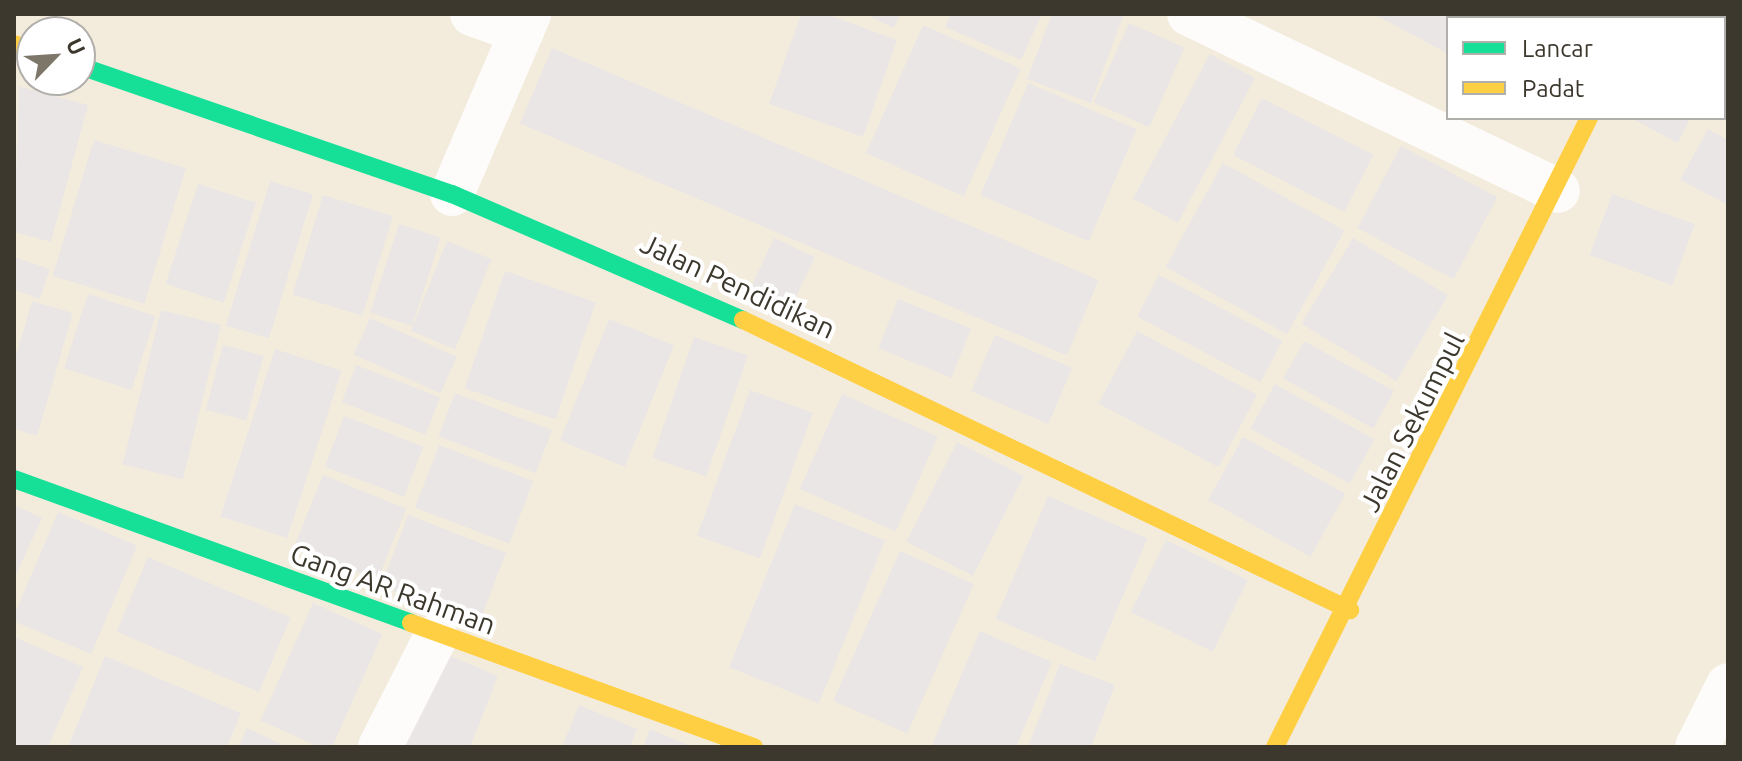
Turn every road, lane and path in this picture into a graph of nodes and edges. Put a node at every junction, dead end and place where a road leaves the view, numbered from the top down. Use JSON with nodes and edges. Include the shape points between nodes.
{"nodes":[{"id":1,"x":472,"y":14,"type":"edge"},
{"id":2,"x":1189,"y":14,"type":"edge"},
{"id":3,"x":525,"y":23,"type":"edge"},
{"id":4,"x":96,"y":72,"type":"edge"},
{"id":5,"x":1588,"y":120,"type":"edge"},
{"id":6,"x":1558,"y":191,"type":"junction"},
{"id":7,"x":452,"y":194,"type":"junction"},
{"id":8,"x":14,"y":479,"type":"edge"},
{"id":9,"x":1350,"y":610,"type":"junction"},
{"id":10,"x":436,"y":636,"type":"junction"},
{"id":11,"x":1728,"y":685,"type":"edge"},
{"id":12,"x":380,"y":747,"type":"edge"},
{"id":13,"x":754,"y":747,"type":"edge"},
{"id":14,"x":1275,"y":747,"type":"edge"},
{"id":15,"x":1697,"y":747,"type":"edge"}],
"edges":[{"from":1,"to":3,"type":"street"},
{"from":2,"to":6,"type":"street"},
{"from":3,"to":7,"type":"street"},
{"from":4,"to":7,"type":"street","name":"Jalan Pendidikan"},
{"from":5,"to":6,"type":"street","name":"Jalan Sekumpul"},
{"from":6,"to":9,"type":"street","name":"Jalan Sekumpul"},
{"from":7,"to":9,"type":"street","name":"Jalan Pendidikan","via":[[627,264]]},
{"from":8,"to":10,"type":"street","name":"Gang AR Rahman"},
{"from":9,"to":14,"type":"street","name":"Jalan Sekumpul"},
{"from":10,"to":12,"type":"street"},
{"from":10,"to":13,"type":"street","name":"Gang AR Rahman"},
{"from":11,"to":15,"type":"street"}]}
